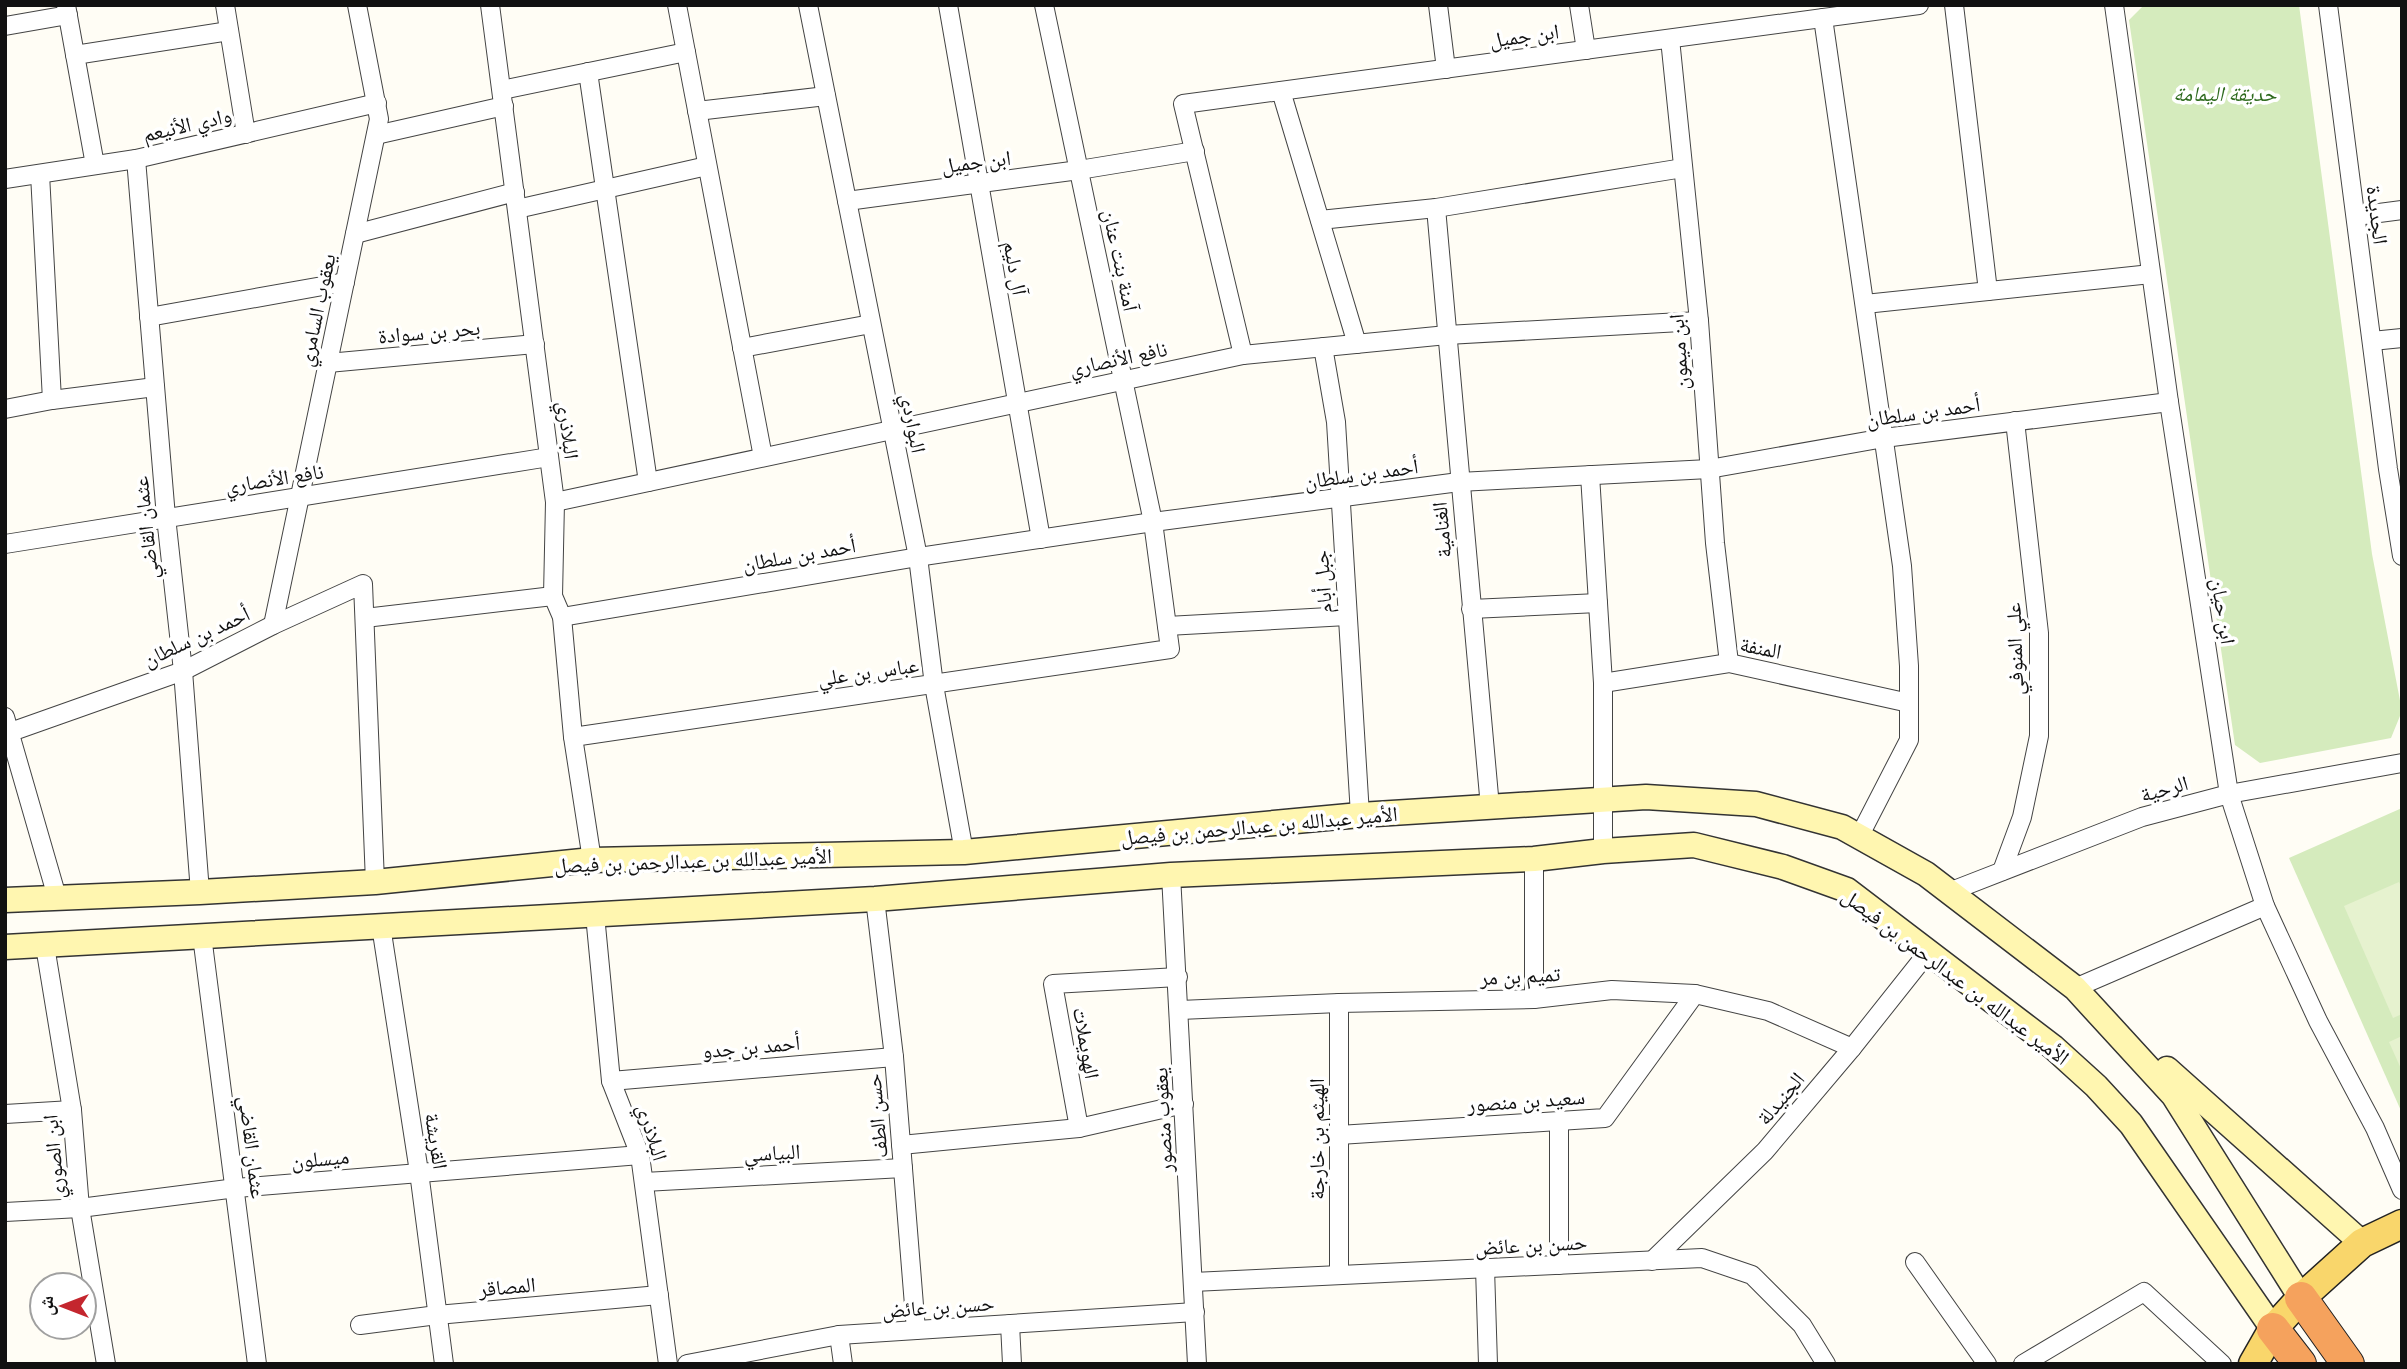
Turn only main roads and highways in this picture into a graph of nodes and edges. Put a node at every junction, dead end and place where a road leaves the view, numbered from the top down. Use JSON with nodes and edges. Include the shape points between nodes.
{"nodes":[{"id":1,"x":5,"y":900,"type":"edge"},
{"id":2,"x":5,"y":947,"type":"edge"},
{"id":3,"x":2076,"y":988,"type":"junction"},
{"id":4,"x":2402,"y":1224,"type":"edge"},
{"id":5,"x":2362,"y":1243,"type":"junction"},
{"id":6,"x":2301,"y":1298,"type":"junction"},
{"id":7,"x":2273,"y":1329,"type":"junction"},
{"id":8,"x":2253,"y":1364,"type":"edge"},
{"id":9,"x":2301,"y":1364,"type":"edge"},
{"id":10,"x":2348,"y":1364,"type":"edge"}],
"edges":[{"from":1,"to":3,"type":"main road","name":"الأمير عبدالله بن عبدالرحمن بن فيصل","via":[[375,882],[592,860],[964,852],[1360,815],[1646,797],[1756,804],[1842,827],[1926,874]]},
{"from":2,"to":7,"type":"main road","name":"الأمير عبدالله بن عبدالرحمن بن فيصل","via":[[875,899],[1171,875],[1534,859],[1694,845],[1783,867],[1847,890],[2053,1047],[2122,1114]]},
{"from":3,"to":5,"type":"main road"},
{"from":3,"to":6,"type":"main road","name":"الأمير عبدالله بن عبدالرحمن بن فيصل","via":[[2174,1096]]},
{"from":4,"to":5,"type":"main road"},
{"from":5,"to":6,"type":"main road"},
{"from":6,"to":7,"type":"main road"},
{"from":6,"to":10,"type":"highway"},
{"from":7,"to":8,"type":"main road"},
{"from":7,"to":9,"type":"highway"}]}
